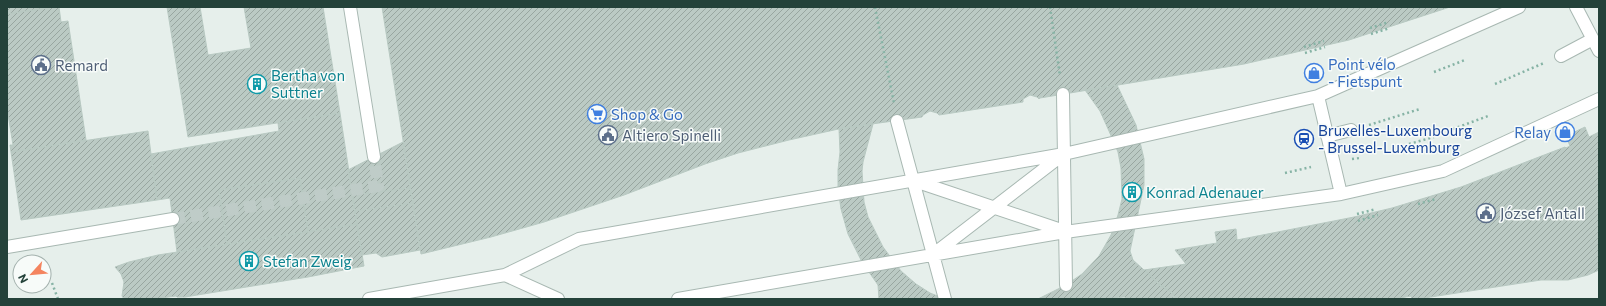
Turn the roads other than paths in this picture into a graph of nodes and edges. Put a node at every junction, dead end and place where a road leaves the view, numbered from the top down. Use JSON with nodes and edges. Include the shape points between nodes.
{"nodes":[{"id":1,"x":350,"y":7,"type":"edge"},
{"id":2,"x":1519,"y":7,"type":"edge"},
{"id":3,"x":1576,"y":7,"type":"edge"},
{"id":4,"x":1593,"y":39,"type":"junction"},
{"id":5,"x":1599,"y":51,"type":"edge"},
{"id":6,"x":1561,"y":56,"type":"road end"},
{"id":7,"x":1063,"y":94,"type":"road end"},
{"id":8,"x":1318,"y":96,"type":"junction"},
{"id":9,"x":1599,"y":99,"type":"edge"},
{"id":10,"x":897,"y":121,"type":"road end"},
{"id":11,"x":1351,"y":130,"type":"road end"},
{"id":12,"x":1327,"y":136,"type":"junction"},
{"id":13,"x":1064,"y":154,"type":"junction"},
{"id":14,"x":374,"y":157,"type":"tunnel mouth"},
{"id":15,"x":913,"y":180,"type":"junction"},
{"id":16,"x":1340,"y":194,"type":"junction"},
{"id":17,"x":994,"y":208,"type":"junction"},
{"id":18,"x":173,"y":219,"type":"tunnel mouth"},
{"id":19,"x":1065,"y":232,"type":"junction"},
{"id":20,"x":7,"y":247,"type":"edge"},
{"id":21,"x":933,"y":254,"type":"junction"},
{"id":22,"x":505,"y":275,"type":"junction"},
{"id":23,"x":1066,"y":285,"type":"dead end"},
{"id":24,"x":368,"y":299,"type":"edge"},
{"id":25,"x":558,"y":299,"type":"edge"},
{"id":26,"x":678,"y":299,"type":"edge"},
{"id":27,"x":945,"y":299,"type":"edge"}],
"edges":[{"from":1,"to":14,"type":"street"},
{"from":2,"to":8,"type":"street"},
{"from":3,"to":4,"type":"street"},
{"from":4,"to":5,"type":"street"},
{"from":4,"to":6,"type":"street"},
{"from":7,"to":13,"type":"street"},
{"from":8,"to":12,"type":"street"},
{"from":8,"to":13,"type":"street"},
{"from":9,"to":16,"type":"street","via":[[1443,171]]},
{"from":10,"to":15,"type":"street"},
{"from":11,"to":12,"type":"street"},
{"from":12,"to":16,"type":"street"},
{"from":13,"to":15,"type":"street"},
{"from":13,"to":17,"type":"street"},
{"from":13,"to":19,"type":"street"},
{"from":15,"to":17,"type":"street"},
{"from":15,"to":21,"type":"street"},
{"from":15,"to":22,"type":"street","via":[[579,239]]},
{"from":16,"to":19,"type":"street"},
{"from":17,"to":19,"type":"street"},
{"from":17,"to":21,"type":"street"},
{"from":18,"to":20,"type":"street"},
{"from":19,"to":21,"type":"street"},
{"from":19,"to":23,"type":"street"},
{"from":21,"to":26,"type":"street"},
{"from":21,"to":27,"type":"street"},
{"from":22,"to":24,"type":"street"},
{"from":22,"to":25,"type":"street"}]}
